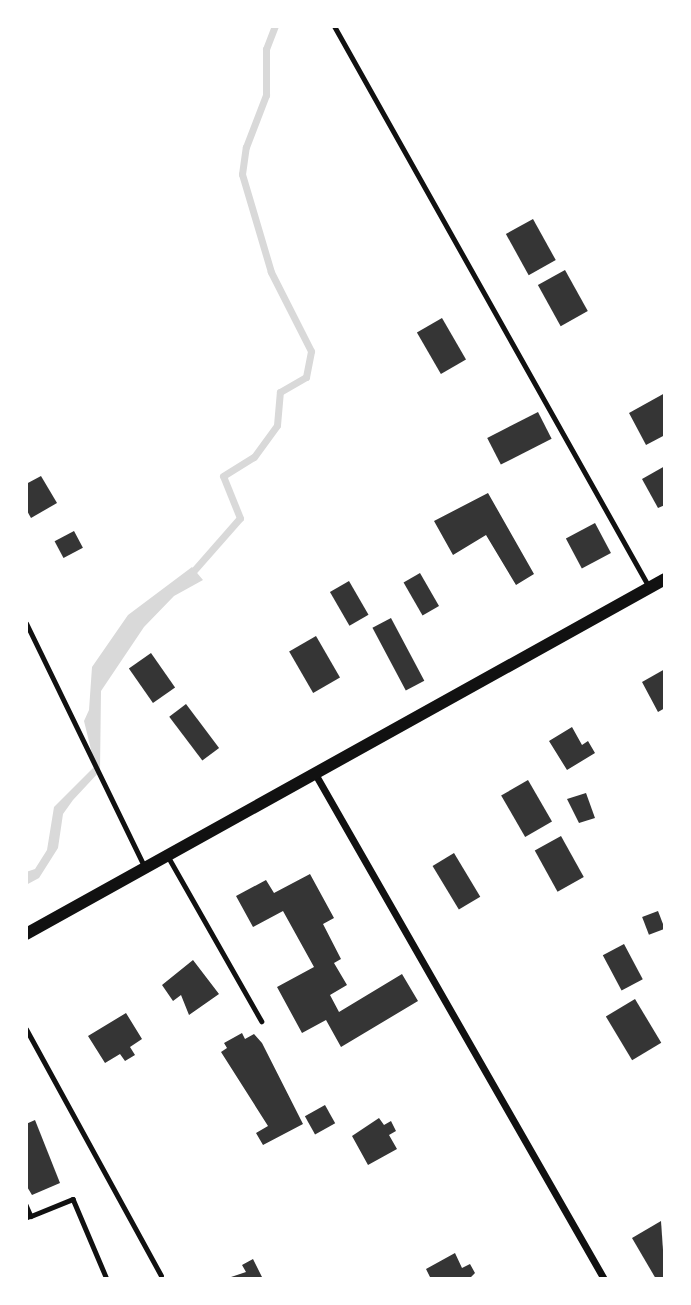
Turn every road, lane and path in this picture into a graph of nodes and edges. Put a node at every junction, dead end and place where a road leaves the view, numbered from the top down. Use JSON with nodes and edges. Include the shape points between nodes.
{"nodes":[{"id":1,"x":334,"y":26,"type":"edge"},
{"id":2,"x":665,"y":579,"type":"edge"},
{"id":3,"x":649,"y":587,"type":"junction"},
{"id":4,"x":26,"y":622,"type":"edge"},
{"id":5,"x":313,"y":771,"type":"junction"},
{"id":6,"x":168,"y":857,"type":"junction"},
{"id":7,"x":146,"y":870,"type":"junction"},
{"id":8,"x":26,"y":934,"type":"edge"},
{"id":9,"x":261,"y":1021,"type":"dead end"},
{"id":10,"x":26,"y":1029,"type":"edge"},
{"id":11,"x":26,"y":1205,"type":"edge"},
{"id":12,"x":29,"y":1217,"type":"edge"},
{"id":13,"x":161,"y":1276,"type":"dead end"},
{"id":14,"x":107,"y":1279,"type":"edge"},
{"id":15,"x":604,"y":1279,"type":"edge"}],
"edges":[{"from":1,"to":3,"type":"lane"},
{"from":2,"to":3,"type":"street"},
{"from":3,"to":5,"type":"street"},
{"from":4,"to":7,"type":"lane"},
{"from":5,"to":6,"type":"street"},
{"from":5,"to":15,"type":"street"},
{"from":6,"to":7,"type":"street"},
{"from":6,"to":9,"type":"lane"},
{"from":7,"to":8,"type":"street"},
{"from":10,"to":13,"type":"lane"},
{"from":11,"to":12,"type":"path"},
{"from":12,"to":14,"type":"path","via":[[73,1199]]}]}
